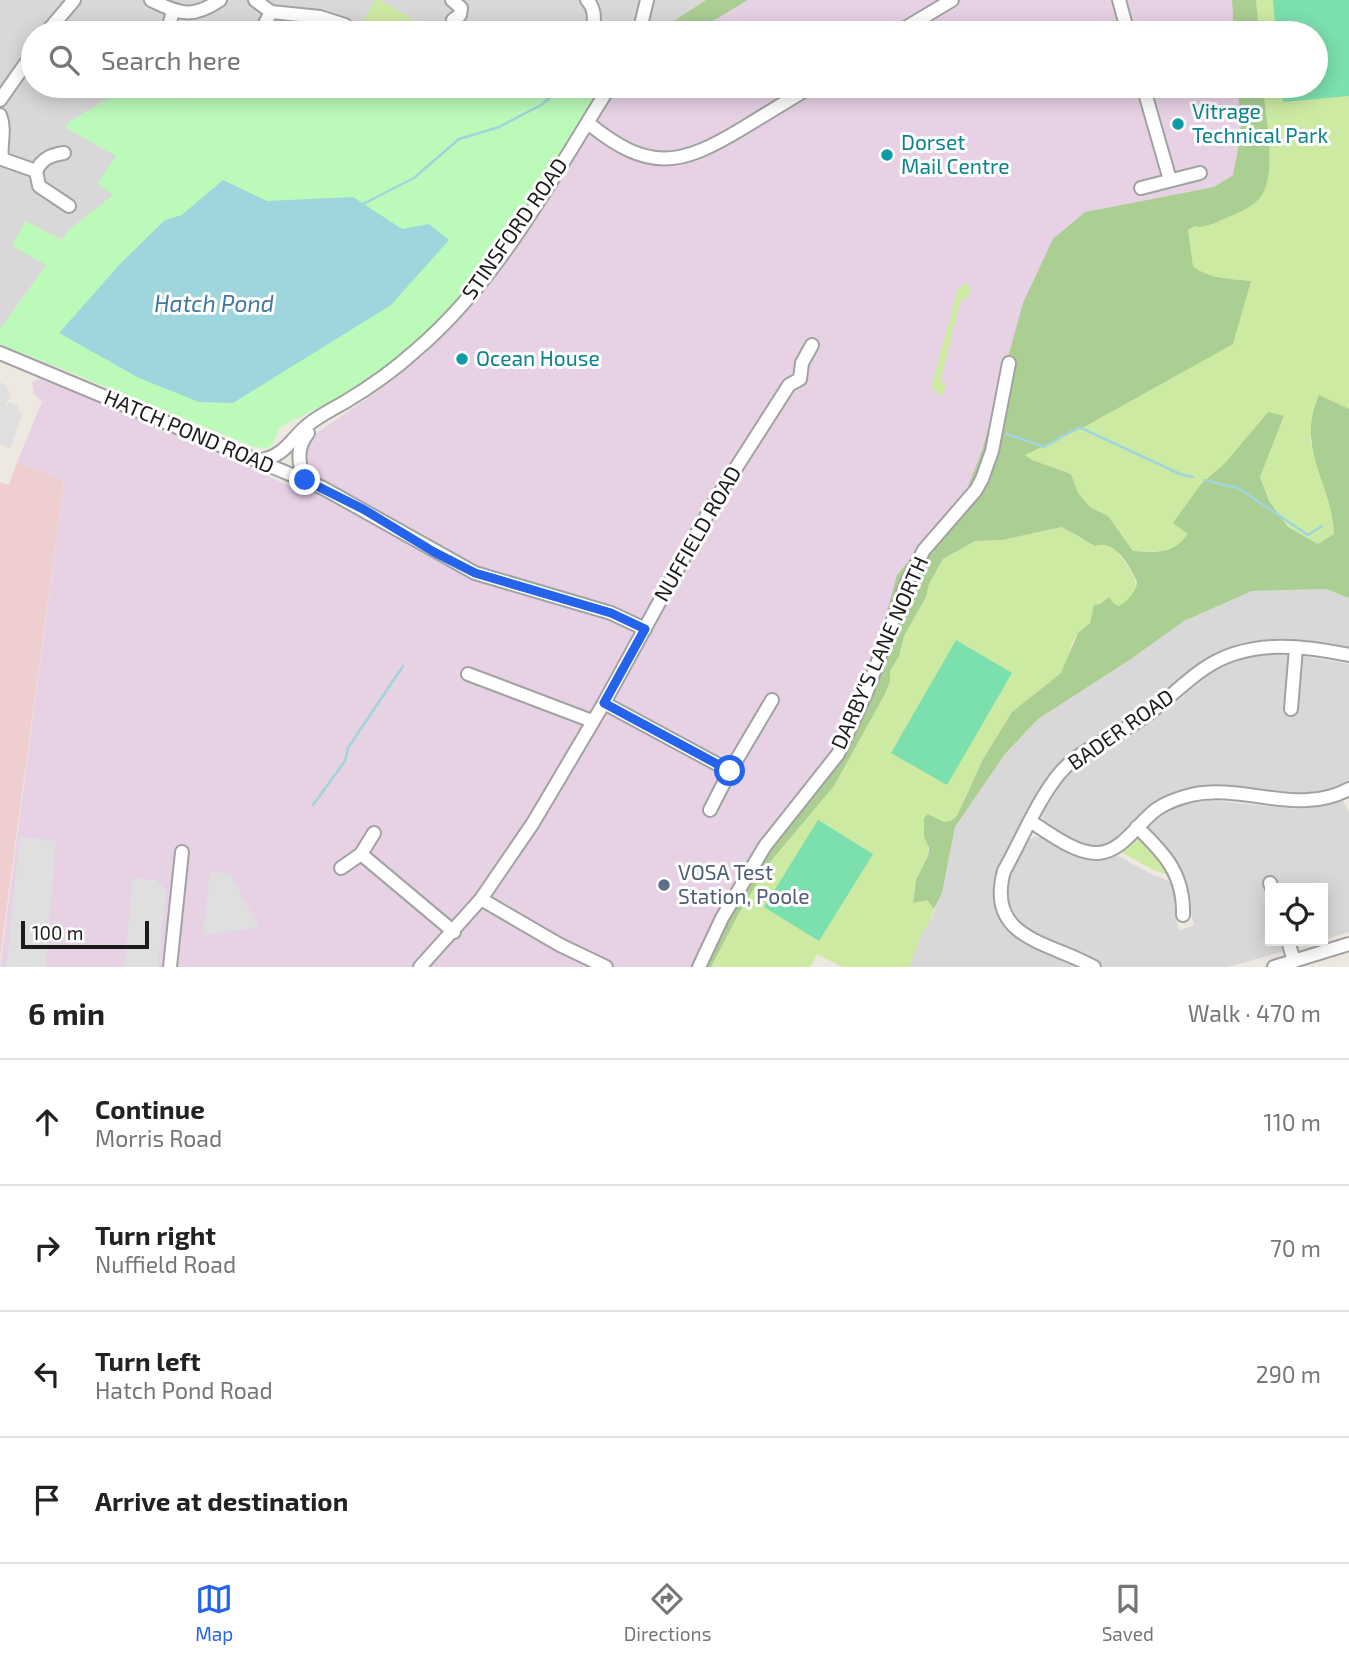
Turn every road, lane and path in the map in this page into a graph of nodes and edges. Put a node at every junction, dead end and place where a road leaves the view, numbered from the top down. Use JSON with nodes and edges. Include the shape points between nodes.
{"nodes":[{"id":1,"x":74,"y":0,"type":"edge"},
{"id":2,"x":151,"y":0,"type":"edge"},
{"id":3,"x":220,"y":0,"type":"edge"},
{"id":4,"x":255,"y":0,"type":"edge"},
{"id":5,"x":452,"y":0,"type":"edge"},
{"id":6,"x":587,"y":0,"type":"edge"},
{"id":7,"x":647,"y":0,"type":"edge"},
{"id":8,"x":952,"y":0,"type":"edge"},
{"id":9,"x":1119,"y":0,"type":"edge"},
{"id":10,"x":173,"y":10,"type":"junction"},
{"id":11,"x":271,"y":12,"type":"junction"},
{"id":12,"x":453,"y":20,"type":"dead end"},
{"id":13,"x":56,"y":21,"type":"edge"},
{"id":14,"x":170,"y":21,"type":"edge"},
{"id":15,"x":266,"y":21,"type":"edge"},
{"id":16,"x":331,"y":21,"type":"edge"},
{"id":17,"x":594,"y":21,"type":"edge"},
{"id":18,"x":642,"y":21,"type":"edge"},
{"id":19,"x":917,"y":21,"type":"edge"},
{"id":20,"x":1125,"y":21,"type":"edge"},
{"id":21,"x":21,"y":70,"type":"edge"},
{"id":22,"x":603,"y":98,"type":"edge"},
{"id":23,"x":793,"y":98,"type":"edge"},
{"id":24,"x":1146,"y":98,"type":"edge"},
{"id":25,"x":0,"y":100,"type":"edge"},
{"id":26,"x":0,"y":115,"type":"edge"},
{"id":27,"x":588,"y":123,"type":"junction"},
{"id":28,"x":64,"y":153,"type":"dead end"},
{"id":29,"x":36,"y":171,"type":"junction"},
{"id":30,"x":1200,"y":173,"type":"dead end"},
{"id":31,"x":1170,"y":180,"type":"junction"},
{"id":32,"x":1141,"y":188,"type":"dead end"},
{"id":33,"x":69,"y":206,"type":"dead end"},
{"id":34,"x":812,"y":345,"type":"dead end"},
{"id":35,"x":0,"y":353,"type":"edge"},
{"id":36,"x":1009,"y":363,"type":"dead end"},
{"id":37,"x":346,"y":402,"type":"junction"},
{"id":38,"x":301,"y":431,"type":"junction"},
{"id":39,"x":258,"y":461,"type":"junction"},
{"id":40,"x":280,"y":470,"type":"junction"},
{"id":41,"x":305,"y":480,"type":"junction"},
{"id":42,"x":645,"y":629,"type":"junction"},
{"id":43,"x":1296,"y":648,"type":"junction"},
{"id":44,"x":1349,"y":655,"type":"edge"},
{"id":45,"x":468,"y":674,"type":"dead end"},
{"id":46,"x":772,"y":700,"type":"dead end"},
{"id":47,"x":604,"y":703,"type":"junction"},
{"id":48,"x":1291,"y":709,"type":"dead end"},
{"id":49,"x":592,"y":721,"type":"junction"},
{"id":50,"x":730,"y":771,"type":"junction"},
{"id":51,"x":1347,"y":794,"type":"edge"},
{"id":52,"x":710,"y":810,"type":"dead end"},
{"id":53,"x":1031,"y":822,"type":"junction"},
{"id":54,"x":1137,"y":827,"type":"junction"},
{"id":55,"x":374,"y":833,"type":"dead end"},
{"id":56,"x":182,"y":852,"type":"dead end"},
{"id":57,"x":362,"y":855,"type":"junction"},
{"id":58,"x":341,"y":869,"type":"dead end"},
{"id":59,"x":481,"y":899,"type":"junction"},
{"id":60,"x":1183,"y":915,"type":"dead end"},
{"id":61,"x":454,"y":932,"type":"junction"},
{"id":62,"x":1349,"y":944,"type":"edge"},
{"id":63,"x":1290,"y":946,"type":"edge"},
{"id":64,"x":1294,"y":961,"type":"junction"},
{"id":65,"x":170,"y":967,"type":"edge"},
{"id":66,"x":420,"y":967,"type":"edge"},
{"id":67,"x":606,"y":967,"type":"edge"},
{"id":68,"x":699,"y":967,"type":"edge"},
{"id":69,"x":1094,"y":967,"type":"edge"},
{"id":70,"x":1274,"y":967,"type":"edge"}],
"edges":[{"from":1,"to":13,"type":"street"},
{"from":2,"to":10,"type":"street"},
{"from":3,"to":10,"type":"street","via":[[197,13]]},
{"from":4,"to":11,"type":"street"},
{"from":5,"to":12,"type":"street","via":[[461,8]]},
{"from":6,"to":17,"type":"street"},
{"from":7,"to":18,"type":"street"},
{"from":8,"to":19,"type":"street"},
{"from":9,"to":20,"type":"street"},
{"from":10,"to":14,"type":"street"},
{"from":11,"to":15,"type":"street"},
{"from":11,"to":16,"type":"street"},
{"from":21,"to":25,"type":"street"},
{"from":22,"to":27,"type":"street","name":"STINSFORD ROAD"},
{"from":23,"to":27,"type":"street","via":[[712,148],[679,159],[626,150]]},
{"from":24,"to":31,"type":"street"},
{"from":26,"to":29,"type":"street","via":[[2,159]]},
{"from":27,"to":37,"type":"street","name":"STINSFORD ROAD","via":[[478,287],[416,351]]},
{"from":28,"to":29,"type":"street","via":[[45,159]]},
{"from":29,"to":33,"type":"street","via":[[39,186]]},
{"from":30,"to":31,"type":"street"},
{"from":31,"to":32,"type":"street"},
{"from":34,"to":42,"type":"street","name":"NUFFIELD ROAD","via":[[800,379],[789,385],[713,504]]},
{"from":35,"to":39,"type":"street","name":"HATCH POND ROAD"},
{"from":36,"to":68,"type":"street","name":"DARBY'S LANE NORTH","via":[[982,479],[924,550],[838,754],[765,846],[737,890]]},
{"from":37,"to":38,"type":"street","name":"STINSFORD ROAD"},
{"from":37,"to":41,"type":"street","via":[[306,435],[299,447]]},
{"from":38,"to":39,"type":"street","name":"STINSFORD ROAD","via":[[279,454]]},
{"from":38,"to":40,"type":"street","name":"STINSFORD ROAD"},
{"from":39,"to":40,"type":"street","name":"HATCH POND ROAD"},
{"from":40,"to":41,"type":"street","name":"HATCH POND ROAD"},
{"from":41,"to":42,"type":"street","name":"HATCH POND ROAD","via":[[475,573],[611,613]]},
{"from":42,"to":47,"type":"street","name":"NUFFIELD ROAD"},
{"from":43,"to":44,"type":"street","name":"BADER ROAD"},
{"from":43,"to":48,"type":"street"},
{"from":43,"to":53,"type":"street","name":"BADER ROAD","via":[[1246,649],[1203,669],[1138,721],[1073,760],[1048,789]]},
{"from":45,"to":49,"type":"street"},
{"from":46,"to":50,"type":"street"},
{"from":47,"to":49,"type":"street","name":"NUFFIELD ROAD"},
{"from":47,"to":50,"type":"street"},
{"from":49,"to":59,"type":"street","name":"NUFFIELD ROAD","via":[[533,823]]},
{"from":50,"to":52,"type":"street"},
{"from":51,"to":54,"type":"street","via":[[1300,801],[1194,794],[1158,809]]},
{"from":53,"to":54,"type":"street","via":[[1085,852],[1100,853],[1112,850]]},
{"from":53,"to":69,"type":"street","name":"BADER ROAD","via":[[1004,871],[999,896],[1004,914],[1021,933]]},
{"from":54,"to":60,"type":"street","via":[[1162,851],[1175,872]]},
{"from":55,"to":57,"type":"street"},
{"from":56,"to":65,"type":"street"},
{"from":57,"to":58,"type":"street"},
{"from":57,"to":61,"type":"street"},
{"from":59,"to":61,"type":"street","name":"NUFFIELD ROAD"},
{"from":59,"to":67,"type":"street","via":[[560,946]]},
{"from":61,"to":66,"type":"street","name":"NUFFIELD ROAD"},
{"from":62,"to":64,"type":"street"},
{"from":63,"to":64,"type":"street"},
{"from":64,"to":70,"type":"street"}]}
